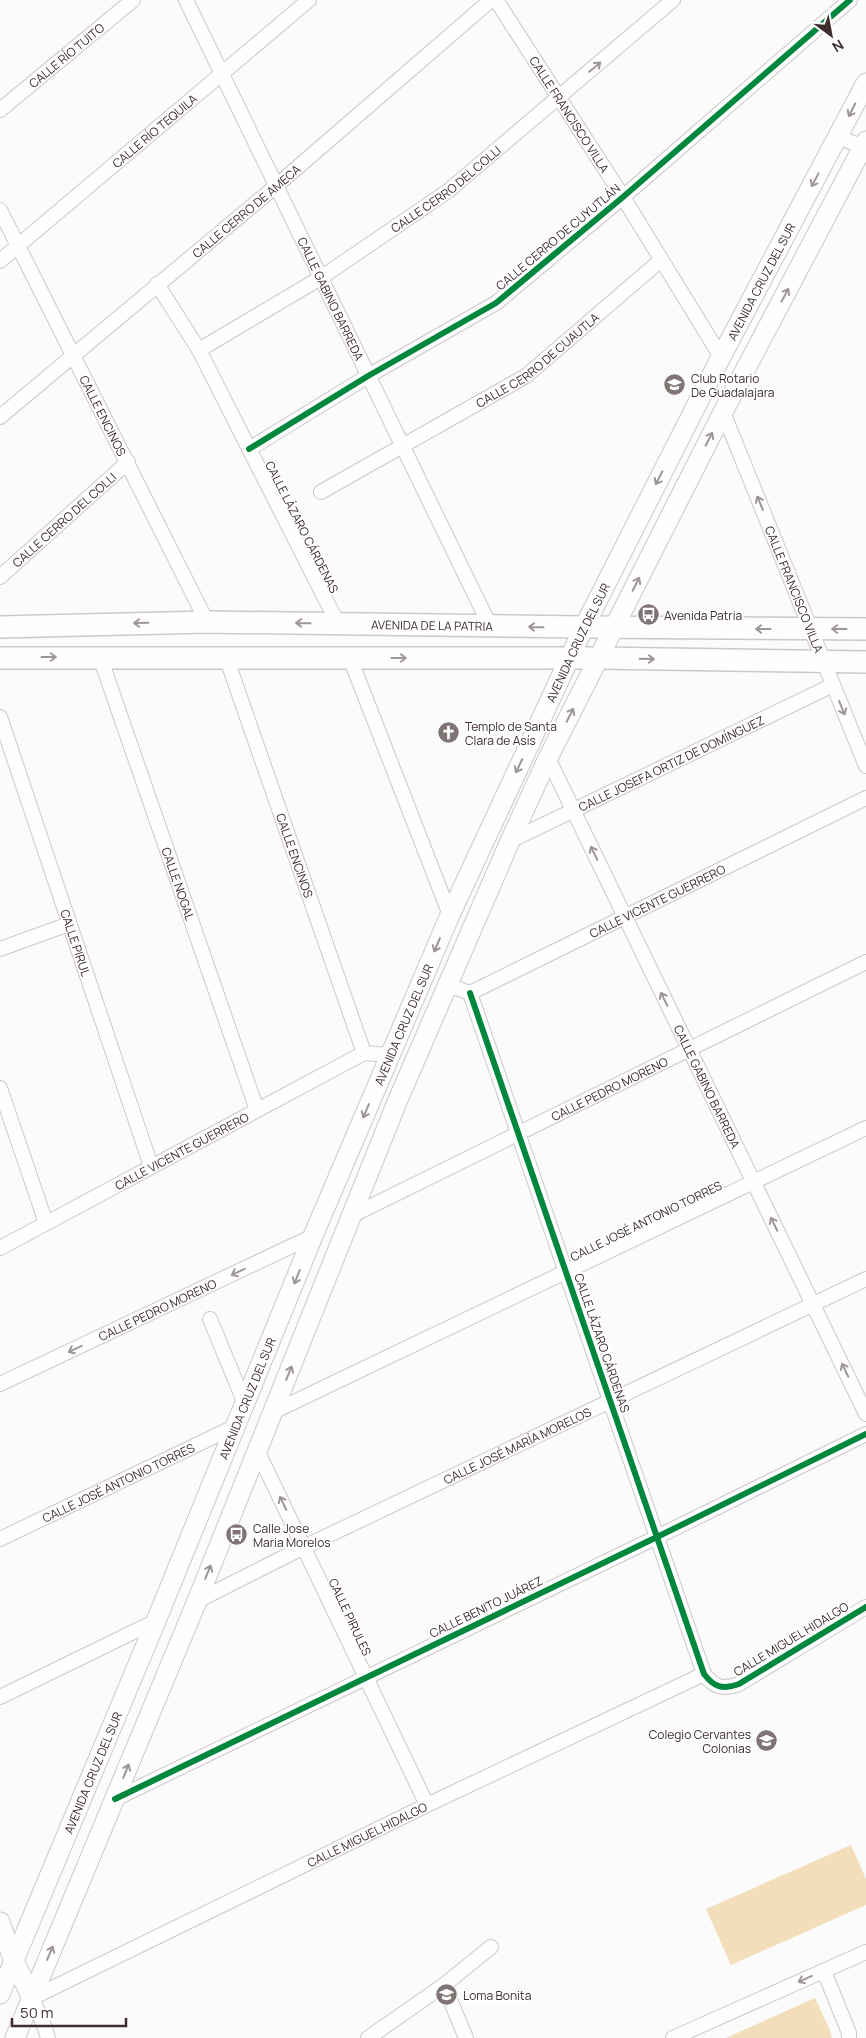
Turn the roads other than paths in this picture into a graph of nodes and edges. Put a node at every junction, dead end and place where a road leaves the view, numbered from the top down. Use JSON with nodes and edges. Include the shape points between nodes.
{"nodes":[{"id":1,"x":133,"y":0,"type":"edge"},
{"id":2,"x":186,"y":0,"type":"edge"},
{"id":3,"x":309,"y":0,"type":"edge"},
{"id":4,"x":490,"y":0,"type":"edge"},
{"id":5,"x":496,"y":0,"type":"edge"},
{"id":6,"x":673,"y":0,"type":"edge"},
{"id":7,"x":850,"y":0,"type":"edge"},
{"id":8,"x":222,"y":73,"type":"junction"},
{"id":9,"x":866,"y":83,"type":"edge"},
{"id":10,"x":557,"y":98,"type":"junction"},
{"id":11,"x":0,"y":110,"type":"edge"},
{"id":12,"x":838,"y":138,"type":"junction"},
{"id":13,"x":865,"y":147,"type":"edge"},
{"id":14,"x":276,"y":186,"type":"junction"},
{"id":15,"x":623,"y":197,"type":"junction"},
{"id":16,"x":0,"y":210,"type":"edge"},
{"id":17,"x":18,"y":246,"type":"junction"},
{"id":18,"x":661,"y":260,"type":"junction"},
{"id":19,"x":0,"y":261,"type":"edge"},
{"id":20,"x":322,"y":277,"type":"junction"},
{"id":21,"x":158,"y":284,"type":"junction"},
{"id":22,"x":199,"y":350,"type":"junction"},
{"id":23,"x":74,"y":355,"type":"junction"},
{"id":24,"x":721,"y":356,"type":"junction"},
{"id":25,"x":368,"y":376,"type":"junction"},
{"id":26,"x":723,"y":412,"type":"junction"},
{"id":27,"x":0,"y":417,"type":"edge"},
{"id":28,"x":402,"y":446,"type":"junction"},
{"id":29,"x":249,"y":448,"type":"junction"},
{"id":30,"x":128,"y":462,"type":"junction"},
{"id":31,"x":322,"y":492,"type":"dead end"},
{"id":32,"x":0,"y":577,"type":"edge"},
{"id":33,"x":207,"y":622,"type":"junction"},
{"id":34,"x":338,"y":624,"type":"junction"},
{"id":35,"x":490,"y":626,"type":"junction"},
{"id":36,"x":0,"y":627,"type":"edge"},
{"id":37,"x":584,"y":627,"type":"junction"},
{"id":38,"x":614,"y":628,"type":"junction"},
{"id":39,"x":866,"y":628,"type":"edge"},
{"id":40,"x":811,"y":629,"type":"junction"},
{"id":41,"x":100,"y":657,"type":"junction"},
{"id":42,"x":226,"y":657,"type":"junction"},
{"id":43,"x":0,"y":658,"type":"edge"},
{"id":44,"x":350,"y":658,"type":"junction"},
{"id":45,"x":569,"y":658,"type":"junction"},
{"id":46,"x":598,"y":658,"type":"junction"},
{"id":47,"x":824,"y":662,"type":"junction"},
{"id":48,"x":866,"y":662,"type":"edge"},
{"id":49,"x":833,"y":685,"type":"junction"},
{"id":50,"x":0,"y":717,"type":"edge"},
{"id":51,"x":548,"y":758,"type":"junction"},
{"id":52,"x":866,"y":766,"type":"edge"},
{"id":53,"x":866,"y":798,"type":"edge"},
{"id":54,"x":573,"y":810,"type":"junction"},
{"id":55,"x":510,"y":841,"type":"junction"},
{"id":56,"x":450,"y":915,"type":"junction"},
{"id":57,"x":625,"y":917,"type":"junction"},
{"id":58,"x":69,"y":924,"type":"junction"},
{"id":59,"x":0,"y":949,"type":"edge"},
{"id":60,"x":866,"y":962,"type":"edge"},
{"id":61,"x":448,"y":985,"type":"junction"},
{"id":62,"x":470,"y":994,"type":"junction"},
{"id":63,"x":689,"y":1050,"type":"junction"},
{"id":64,"x":364,"y":1053,"type":"junction"},
{"id":65,"x":390,"y":1055,"type":"junction"},
{"id":66,"x":0,"y":1088,"type":"edge"},
{"id":67,"x":257,"y":1110,"type":"junction"},
{"id":68,"x":866,"y":1128,"type":"edge"},
{"id":69,"x":519,"y":1133,"type":"junction"},
{"id":70,"x":151,"y":1166,"type":"junction"},
{"id":71,"x":753,"y":1182,"type":"junction"},
{"id":72,"x":351,"y":1216,"type":"junction"},
{"id":73,"x":46,"y":1223,"type":"junction"},
{"id":74,"x":313,"y":1236,"type":"junction"},
{"id":75,"x":0,"y":1248,"type":"edge"},
{"id":76,"x":566,"y":1272,"type":"junction"},
{"id":77,"x":866,"y":1279,"type":"edge"},
{"id":78,"x":813,"y":1305,"type":"junction"},
{"id":79,"x":210,"y":1319,"type":"dead end"},
{"id":80,"x":0,"y":1384,"type":"edge"},
{"id":81,"x":610,"y":1400,"type":"junction"},
{"id":82,"x":245,"y":1404,"type":"junction"},
{"id":83,"x":273,"y":1412,"type":"junction"},
{"id":84,"x":866,"y":1414,"type":"edge"},
{"id":85,"x":236,"y":1426,"type":"junction"},
{"id":86,"x":866,"y":1434,"type":"edge"},
{"id":87,"x":257,"y":1450,"type":"junction"},
{"id":88,"x":657,"y":1537,"type":"junction"},
{"id":89,"x":0,"y":1539,"type":"edge"},
{"id":90,"x":304,"y":1547,"type":"junction"},
{"id":91,"x":196,"y":1601,"type":"junction"},
{"id":92,"x":866,"y":1607,"type":"edge"},
{"id":93,"x":156,"y":1621,"type":"junction"},
{"id":94,"x":704,"y":1674,"type":"junction"},
{"id":95,"x":366,"y":1677,"type":"junction"},
{"id":96,"x":0,"y":1697,"type":"edge"},
{"id":97,"x":115,"y":1799,"type":"junction"},
{"id":98,"x":427,"y":1805,"type":"junction"},
{"id":99,"x":0,"y":1922,"type":"edge"},
{"id":100,"x":491,"y":1947,"type":"dead end"},
{"id":101,"x":866,"y":1952,"type":"edge"},
{"id":102,"x":13,"y":1958,"type":"junction"},
{"id":103,"x":824,"y":1971,"type":"junction"},
{"id":104,"x":444,"y":1985,"type":"junction"},
{"id":105,"x":1,"y":1989,"type":"edge"},
{"id":106,"x":32,"y":1998,"type":"junction"},
{"id":107,"x":24,"y":2016,"type":"junction"},
{"id":108,"x":46,"y":2033,"type":"edge"},
{"id":109,"x":15,"y":2038,"type":"edge"},
{"id":110,"x":368,"y":2038,"type":"edge"},
{"id":111,"x":466,"y":2038,"type":"edge"},
{"id":112,"x":673,"y":2038,"type":"edge"},
{"id":113,"x":849,"y":2038,"type":"edge"}],
"edges":[{"from":1,"to":11,"type":"street","name":"CALLE RÍO TUITO"},
{"from":2,"to":8,"type":"street","name":"CALLE GABINO BARREDA"},
{"from":3,"to":8,"type":"street","name":"CALLE RÍO TEQUILA"},
{"from":4,"to":14,"type":"street","name":"CALLE CERRO DE AMECA"},
{"from":5,"to":10,"type":"street","name":"CALLE FRANCISCO VILLA"},
{"from":10,"to":6,"type":"street","name":"CALLE CERRO DEL COLLI","one_way":true},
{"from":7,"to":15,"type":"street","name":"CALLE CERRO DE CUYUTLÁN"},
{"from":8,"to":14,"type":"street","name":"CALLE GABINO BARREDA"},
{"from":8,"to":17,"type":"street","name":"CALLE RÍO TEQUILA"},
{"from":9,"to":12,"type":"main road","name":"AVENIDA CRUZ DEL SUR","one_way":true},
{"from":10,"to":15,"type":"street","name":"CALLE FRANCISCO VILLA"},
{"from":10,"to":20,"type":"street","name":"CALLE CERRO DEL COLLI","via":[[448,191]]},
{"from":12,"to":13,"type":"street"},
{"from":12,"to":24,"type":"main road","name":"AVENIDA CRUZ DEL SUR","one_way":true},
{"from":26,"to":13,"type":"main road","name":"AVENIDA CRUZ DEL SUR","one_way":true},
{"from":14,"to":20,"type":"street","name":"CALLE GABINO BARREDA"},
{"from":14,"to":21,"type":"street","name":"CALLE CERRO DE AMECA"},
{"from":15,"to":18,"type":"street","name":"CALLE FRANCISCO VILLA"},
{"from":15,"to":25,"type":"street","name":"CALLE CERRO DE CUYUTLÁN","via":[[496,303]]},
{"from":16,"to":17,"type":"street","name":"CALLE ENCINOS"},
{"from":17,"to":19,"type":"street","name":"CALLE RÍO TEQUILA"},
{"from":17,"to":23,"type":"street","name":"CALLE ENCINOS"},
{"from":18,"to":24,"type":"street","name":"CALLE FRANCISCO VILLA"},
{"from":18,"to":28,"type":"street","name":"CALLE CERRO DE CUAUTLA","via":[[526,376]]},
{"from":20,"to":22,"type":"street","name":"CALLE CERRO DEL COLLI"},
{"from":20,"to":25,"type":"street","name":"CALLE GABINO BARREDA"},
{"from":21,"to":22,"type":"street","name":"CALLE LÁZARO CÁRDENAS"},
{"from":21,"to":23,"type":"street","name":"CALLE CERRO DE AMECA"},
{"from":22,"to":29,"type":"street","name":"CALLE LÁZARO CÁRDENAS"},
{"from":23,"to":27,"type":"street","name":"CALLE CERRO DE AMECA"},
{"from":23,"to":30,"type":"street","name":"CALLE ENCINOS"},
{"from":24,"to":37,"type":"main road","name":"AVENIDA CRUZ DEL SUR","one_way":true},
{"from":25,"to":28,"type":"street","name":"CALLE GABINO BARREDA"},
{"from":25,"to":29,"type":"street","name":"CALLE CERRO DE CUYUTLÁN"},
{"from":38,"to":26,"type":"main road","name":"AVENIDA CRUZ DEL SUR","one_way":true},
{"from":40,"to":26,"type":"street","name":"CALLE FRANCISCO VILLA","one_way":true},
{"from":28,"to":31,"type":"street","name":"CALLE CERRO DE CUAUTLA"},
{"from":28,"to":35,"type":"street","name":"CALLE GABINO BARREDA"},
{"from":29,"to":34,"type":"street","name":"CALLE LÁZARO CÁRDENAS"},
{"from":30,"to":32,"type":"street","name":"CALLE CERRO DEL COLLI"},
{"from":30,"to":33,"type":"street","name":"CALLE ENCINOS"},
{"from":34,"to":33,"type":"main road","name":"AVENIDA DE LA PATRIA","one_way":true},
{"from":33,"to":36,"type":"main road","name":"AVENIDA DE LA PATRIA","one_way":true},
{"from":34,"to":35,"type":"main road","name":"AVENIDA DE LA PATRIA"},
{"from":37,"to":35,"type":"main road","name":"AVENIDA DE LA PATRIA","one_way":true},
{"from":37,"to":38,"type":"main road","name":"AVENIDA DE LA PATRIA"},
{"from":37,"to":45,"type":"main road","name":"AVENIDA CRUZ DEL SUR"},
{"from":40,"to":38,"type":"main road","name":"AVENIDA DE LA PATRIA","one_way":true},
{"from":38,"to":46,"type":"main road","name":"AVENIDA CRUZ DEL SUR"},
{"from":39,"to":40,"type":"main road","name":"AVENIDA DE LA PATRIA","one_way":true},
{"from":40,"to":47,"type":"street","name":"CALLE FRANCISCO VILLA"},
{"from":41,"to":42,"type":"main road"},
{"from":43,"to":41,"type":"main road","one_way":true},
{"from":41,"to":67,"type":"street","name":"CALLE NOGAL"},
{"from":42,"to":44,"type":"main road"},
{"from":42,"to":64,"type":"street","name":"CALLE ENCINOS"},
{"from":44,"to":45,"type":"main road","one_way":true},
{"from":44,"to":56,"type":"street"},
{"from":45,"to":46,"type":"main road"},
{"from":45,"to":56,"type":"main road","name":"AVENIDA CRUZ DEL SUR","one_way":true},
{"from":46,"to":47,"type":"main road","one_way":true},
{"from":51,"to":46,"type":"main road","name":"AVENIDA CRUZ DEL SUR","one_way":true},
{"from":47,"to":48,"type":"main road"},
{"from":47,"to":49,"type":"street","name":"CALLE FRANCISCO VILLA"},
{"from":49,"to":52,"type":"street","name":"CALLE FRANCISCO VILLA","one_way":true},
{"from":49,"to":54,"type":"street","name":"CALLE JOSEFA ORTIZ DE DOMÍNGUEZ"},
{"from":50,"to":58,"type":"street","name":"CALLE PIRUL"},
{"from":51,"to":54,"type":"street","name":"CALLE GABINO BARREDA"},
{"from":51,"to":55,"type":"main road","name":"AVENIDA CRUZ DEL SUR"},
{"from":53,"to":57,"type":"street","name":"CALLE VICENTE GUERRERO"},
{"from":54,"to":55,"type":"street","name":"CALLE JOSEFA ORTIZ DE DOMÍNGUEZ"},
{"from":57,"to":54,"type":"street","name":"CALLE GABINO BARREDA","one_way":true},
{"from":55,"to":61,"type":"main road","name":"AVENIDA CRUZ DEL SUR"},
{"from":56,"to":65,"type":"main road","name":"AVENIDA CRUZ DEL SUR","one_way":true},
{"from":57,"to":62,"type":"street","name":"CALLE VICENTE GUERRERO"},
{"from":63,"to":57,"type":"street","name":"CALLE GABINO BARREDA","one_way":true},
{"from":58,"to":59,"type":"street"},
{"from":58,"to":70,"type":"street","name":"CALLE PIRUL"},
{"from":60,"to":63,"type":"street","name":"CALLE PEDRO MORENO"},
{"from":61,"to":62,"type":"street"},
{"from":61,"to":72,"type":"main road","name":"AVENIDA CRUZ DEL SUR"},
{"from":62,"to":69,"type":"street","name":"CALLE LÁZARO CÁRDENAS"},
{"from":63,"to":69,"type":"street","name":"CALLE PEDRO MORENO"},
{"from":63,"to":71,"type":"street","name":"CALLE GABINO BARREDA"},
{"from":64,"to":65,"type":"street"},
{"from":64,"to":67,"type":"street","name":"CALLE VICENTE GUERRERO"},
{"from":65,"to":74,"type":"main road","name":"AVENIDA CRUZ DEL SUR","one_way":true},
{"from":66,"to":73,"type":"street"},
{"from":67,"to":70,"type":"street","name":"CALLE VICENTE GUERRERO"},
{"from":68,"to":71,"type":"street","name":"CALLE JOSÉ ANTONIO TORRES"},
{"from":69,"to":72,"type":"street","name":"CALLE PEDRO MORENO"},
{"from":69,"to":76,"type":"street","name":"CALLE LÁZARO CÁRDENAS"},
{"from":70,"to":73,"type":"street","name":"CALLE VICENTE GUERRERO"},
{"from":71,"to":76,"type":"street","name":"CALLE JOSÉ ANTONIO TORRES"},
{"from":78,"to":71,"type":"street","name":"CALLE GABINO BARREDA","one_way":true},
{"from":83,"to":72,"type":"main road","name":"AVENIDA CRUZ DEL SUR","one_way":true},
{"from":73,"to":75,"type":"street","name":"CALLE VICENTE GUERRERO"},
{"from":74,"to":80,"type":"street","name":"CALLE PEDRO MORENO","one_way":true},
{"from":74,"to":82,"type":"main road","name":"AVENIDA CRUZ DEL SUR","one_way":true},
{"from":76,"to":81,"type":"street","name":"CALLE LÁZARO CÁRDENAS"},
{"from":76,"to":83,"type":"street","name":"CALLE JOSÉ ANTONIO TORRES"},
{"from":77,"to":78,"type":"street","name":"CALLE JOSÉ MARÍA MORELOS"},
{"from":78,"to":81,"type":"street","name":"CALLE JOSÉ MARÍA MORELOS"},
{"from":84,"to":78,"type":"street","name":"CALLE GABINO BARREDA","one_way":true},
{"from":79,"to":82,"type":"street"},
{"from":81,"to":88,"type":"street","name":"CALLE LÁZARO CÁRDENAS"},
{"from":81,"to":90,"type":"street","name":"CALLE JOSÉ MARÍA MORELOS"},
{"from":82,"to":85,"type":"main road","name":"AVENIDA CRUZ DEL SUR"},
{"from":83,"to":87,"type":"main road","name":"AVENIDA CRUZ DEL SUR"},
{"from":85,"to":89,"type":"street","name":"CALLE JOSÉ ANTONIO TORRES"},
{"from":85,"to":93,"type":"main road","name":"AVENIDA CRUZ DEL SUR"},
{"from":86,"to":88,"type":"street","name":"CALLE BENITO JUÁREZ"},
{"from":90,"to":87,"type":"street","name":"CALLE PIRULES","one_way":true},
{"from":91,"to":87,"type":"main road","name":"AVENIDA CRUZ DEL SUR","one_way":true},
{"from":88,"to":94,"type":"street","name":"CALLE LÁZARO CÁRDENAS"},
{"from":88,"to":95,"type":"street","name":"CALLE BENITO JUÁREZ"},
{"from":90,"to":91,"type":"street","name":"CALLE JOSÉ MARÍA MORELOS"},
{"from":90,"to":95,"type":"street","name":"CALLE PIRULES"},
{"from":97,"to":91,"type":"main road","name":"AVENIDA CRUZ DEL SUR","one_way":true},
{"from":92,"to":94,"type":"street","name":"CALLE MIGUEL HIDALGO","via":[[738,1684],[726,1687],[712,1684]]},
{"from":93,"to":96,"type":"street"},
{"from":93,"to":102,"type":"main road","name":"AVENIDA CRUZ DEL SUR"},
{"from":94,"to":98,"type":"street","name":"CALLE MIGUEL HIDALGO"},
{"from":95,"to":97,"type":"street","name":"CALLE BENITO JUÁREZ"},
{"from":95,"to":98,"type":"street","name":"CALLE PIRULES"},
{"from":106,"to":97,"type":"main road","name":"AVENIDA CRUZ DEL SUR","one_way":true},
{"from":98,"to":106,"type":"street","name":"CALLE MIGUEL HIDALGO"},
{"from":99,"to":102,"type":"main road"},
{"from":100,"to":104,"type":"street"},
{"from":101,"to":103,"type":"street"},
{"from":102,"to":105,"type":"main road","name":"AVENIDA CRUZ DEL SUR"},
{"from":102,"to":106,"type":"main road"},
{"from":103,"to":112,"type":"street","one_way":true},
{"from":103,"to":113,"type":"street"},
{"from":104,"to":110,"type":"street"},
{"from":104,"to":111,"type":"street"},
{"from":105,"to":107,"type":"main road"},
{"from":106,"to":107,"type":"main road","name":"AVENIDA CRUZ DEL SUR"},
{"from":106,"to":108,"type":"street"},
{"from":107,"to":108,"type":"street"},
{"from":107,"to":109,"type":"main road","name":"AVENIDA CRUZ DEL SUR"}]}
